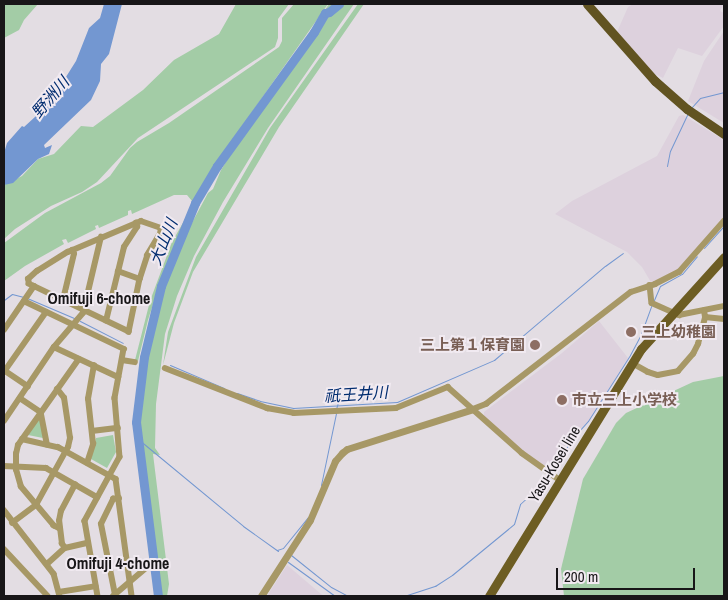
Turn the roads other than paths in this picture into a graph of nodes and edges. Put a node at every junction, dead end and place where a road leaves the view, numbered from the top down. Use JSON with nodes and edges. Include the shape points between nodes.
{"nodes":[{"id":1,"x":587,"y":4,"type":"edge"},
{"id":2,"x":724,"y":134,"type":"edge"},
{"id":3,"x":724,"y":221,"type":"edge"},
{"id":4,"x":136,"y":223,"type":"junction"},
{"id":5,"x":101,"y":237,"type":"junction"},
{"id":6,"x":72,"y":250,"type":"junction"},
{"id":7,"x":724,"y":257,"type":"edge"},
{"id":8,"x":118,"y":271,"type":"junction"},
{"id":9,"x":140,"y":279,"type":"junction"},
{"id":10,"x":34,"y":286,"type":"junction"},
{"id":11,"x":650,"y":286,"type":"junction"},
{"id":12,"x":62,"y":300,"type":"junction"},
{"id":13,"x":24,"y":301,"type":"junction"},
{"id":14,"x":724,"y":306,"type":"edge"},
{"id":15,"x":84,"y":310,"type":"junction"},
{"id":16,"x":46,"y":312,"type":"junction"},
{"id":17,"x":674,"y":312,"type":"junction"},
{"id":18,"x":705,"y":314,"type":"junction"},
{"id":19,"x":724,"y":319,"type":"edge"},
{"id":20,"x":106,"y":321,"type":"junction"},
{"id":21,"x":72,"y":324,"type":"junction"},
{"id":22,"x":4,"y":330,"type":"edge"},
{"id":23,"x":54,"y":347,"type":"junction"},
{"id":24,"x":79,"y":358,"type":"junction"},
{"id":25,"x":122,"y":360,"type":"junction"},
{"id":26,"x":135,"y":362,"type":"dead end"},
{"id":27,"x":632,"y":363,"type":"junction"},
{"id":28,"x":94,"y":366,"type":"junction"},
{"id":29,"x":165,"y":368,"type":"dead end"},
{"id":30,"x":4,"y":371,"type":"edge"},
{"id":31,"x":118,"y":377,"type":"junction"},
{"id":32,"x":28,"y":386,"type":"junction"},
{"id":33,"x":57,"y":389,"type":"junction"},
{"id":34,"x":20,"y":398,"type":"junction"},
{"id":35,"x":473,"y":410,"type":"junction"},
{"id":36,"x":41,"y":412,"type":"junction"},
{"id":37,"x":4,"y":421,"type":"edge"},
{"id":38,"x":118,"y":428,"type":"junction"},
{"id":39,"x":92,"y":431,"type":"junction"},
{"id":40,"x":22,"y":439,"type":"junction"},
{"id":41,"x":47,"y":444,"type":"junction"},
{"id":42,"x":66,"y":451,"type":"junction"},
{"id":43,"x":87,"y":463,"type":"junction"},
{"id":44,"x":4,"y":466,"type":"edge"},
{"id":45,"x":16,"y":466,"type":"junction"},
{"id":46,"x":54,"y":473,"type":"junction"},
{"id":47,"x":109,"y":475,"type":"junction"},
{"id":48,"x":560,"y":480,"type":"junction"},
{"id":49,"x":75,"y":484,"type":"junction"},
{"id":50,"x":97,"y":497,"type":"junction"},
{"id":51,"x":119,"y":498,"type":"junction"},
{"id":52,"x":36,"y":505,"type":"junction"},
{"id":53,"x":4,"y":510,"type":"edge"},
{"id":54,"x":12,"y":523,"type":"junction"},
{"id":55,"x":60,"y":529,"type":"junction"},
{"id":56,"x":88,"y":543,"type":"junction"},
{"id":57,"x":65,"y":548,"type":"junction"},
{"id":58,"x":4,"y":549,"type":"edge"},
{"id":59,"x":47,"y":564,"type":"junction"},
{"id":60,"x":145,"y":569,"type":"dead end"},
{"id":61,"x":130,"y":581,"type":"junction"},
{"id":62,"x":96,"y":586,"type":"junction"},
{"id":63,"x":59,"y":595,"type":"edge"},
{"id":64,"x":492,"y":595,"type":"edge"},
{"id":65,"x":48,"y":596,"type":"edge"},
{"id":66,"x":98,"y":596,"type":"edge"},
{"id":67,"x":114,"y":596,"type":"edge"},
{"id":68,"x":132,"y":596,"type":"edge"},
{"id":69,"x":261,"y":596,"type":"edge"}],
"edges":[{"from":1,"to":2,"type":"highway","via":[[655,81],[687,109]]},
{"from":3,"to":11,"type":"street","via":[[679,272]]},
{"from":4,"to":5,"type":"street"},
{"from":4,"to":8,"type":"street","via":[[137,227],[124,247]]},
{"from":4,"to":9,"type":"street","via":[[141,221],[161,228],[162,232],[148,255]]},
{"from":5,"to":6,"type":"street"},
{"from":5,"to":15,"type":"street"},
{"from":6,"to":10,"type":"street","via":[[28,279]]},
{"from":6,"to":12,"type":"street","via":[[74,254]]},
{"from":7,"to":17,"type":"main road","name":"Yasu-Kosei line"},
{"from":8,"to":9,"type":"street"},
{"from":8,"to":20,"type":"street"},
{"from":9,"to":20,"type":"street","via":[[129,332]]},
{"from":10,"to":12,"type":"street"},
{"from":10,"to":13,"type":"street"},
{"from":11,"to":17,"type":"street","via":[[652,303]]},
{"from":11,"to":35,"type":"street","via":[[631,292],[486,404]]},
{"from":12,"to":15,"type":"street"},
{"from":13,"to":16,"type":"street"},
{"from":13,"to":22,"type":"street"},
{"from":14,"to":18,"type":"street"},
{"from":15,"to":20,"type":"street"},
{"from":15,"to":21,"type":"street"},
{"from":16,"to":21,"type":"street"},
{"from":16,"to":30,"type":"street"},
{"from":17,"to":18,"type":"street","via":[[679,315]]},
{"from":17,"to":27,"type":"main road","name":"Yasu-Kosei line"},
{"from":18,"to":19,"type":"street"},
{"from":18,"to":27,"type":"street","via":[[693,354],[678,371],[658,375]]},
{"from":21,"to":23,"type":"street"},
{"from":21,"to":25,"type":"street","via":[[124,349]]},
{"from":23,"to":24,"type":"street"},
{"from":23,"to":32,"type":"street"},
{"from":24,"to":28,"type":"street"},
{"from":24,"to":33,"type":"street"},
{"from":25,"to":26,"type":"street"},
{"from":25,"to":31,"type":"street"},
{"from":27,"to":48,"type":"main road","name":"Yasu-Kosei line"},
{"from":28,"to":31,"type":"street"},
{"from":28,"to":39,"type":"street","via":[[88,399]]},
{"from":29,"to":35,"type":"street","via":[[267,408],[294,413],[396,408],[448,387]]},
{"from":30,"to":32,"type":"street"},
{"from":31,"to":38,"type":"street"},
{"from":32,"to":34,"type":"street"},
{"from":33,"to":36,"type":"street"},
{"from":33,"to":42,"type":"street","via":[[64,398],[70,438]]},
{"from":34,"to":36,"type":"street"},
{"from":34,"to":37,"type":"street"},
{"from":35,"to":48,"type":"street","via":[[522,453]]},
{"from":35,"to":69,"type":"street","via":[[342,453],[335,460],[310,520]]},
{"from":36,"to":40,"type":"street"},
{"from":36,"to":41,"type":"street"},
{"from":38,"to":39,"type":"street"},
{"from":38,"to":47,"type":"street","via":[[120,457]]},
{"from":39,"to":43,"type":"street","via":[[93,450]]},
{"from":40,"to":41,"type":"street"},
{"from":40,"to":45,"type":"street","via":[[18,445]]},
{"from":41,"to":42,"type":"street"},
{"from":42,"to":43,"type":"street"},
{"from":42,"to":46,"type":"street"},
{"from":43,"to":47,"type":"street"},
{"from":44,"to":45,"type":"street"},
{"from":45,"to":46,"type":"street","via":[[35,466]]},
{"from":45,"to":52,"type":"street","via":[[21,487]]},
{"from":46,"to":49,"type":"street"},
{"from":46,"to":52,"type":"street"},
{"from":47,"to":50,"type":"street"},
{"from":47,"to":51,"type":"street","via":[[116,479]]},
{"from":48,"to":64,"type":"main road","name":"Yasu-Kosei line"},
{"from":49,"to":50,"type":"street"},
{"from":49,"to":55,"type":"street","via":[[61,512]]},
{"from":50,"to":56,"type":"street","via":[[85,521]]},
{"from":51,"to":61,"type":"street"},
{"from":51,"to":67,"type":"street","via":[[113,499],[101,524]]},
{"from":52,"to":54,"type":"street"},
{"from":52,"to":55,"type":"street"},
{"from":53,"to":54,"type":"street"},
{"from":54,"to":59,"type":"street"},
{"from":55,"to":57,"type":"street"},
{"from":56,"to":57,"type":"street"},
{"from":56,"to":62,"type":"street"},
{"from":57,"to":59,"type":"street"},
{"from":58,"to":65,"type":"street"},
{"from":59,"to":63,"type":"street","via":[[54,574]]},
{"from":60,"to":61,"type":"street"},
{"from":61,"to":67,"type":"street"},
{"from":61,"to":68,"type":"street"},
{"from":62,"to":63,"type":"street"},
{"from":62,"to":66,"type":"street"}]}
